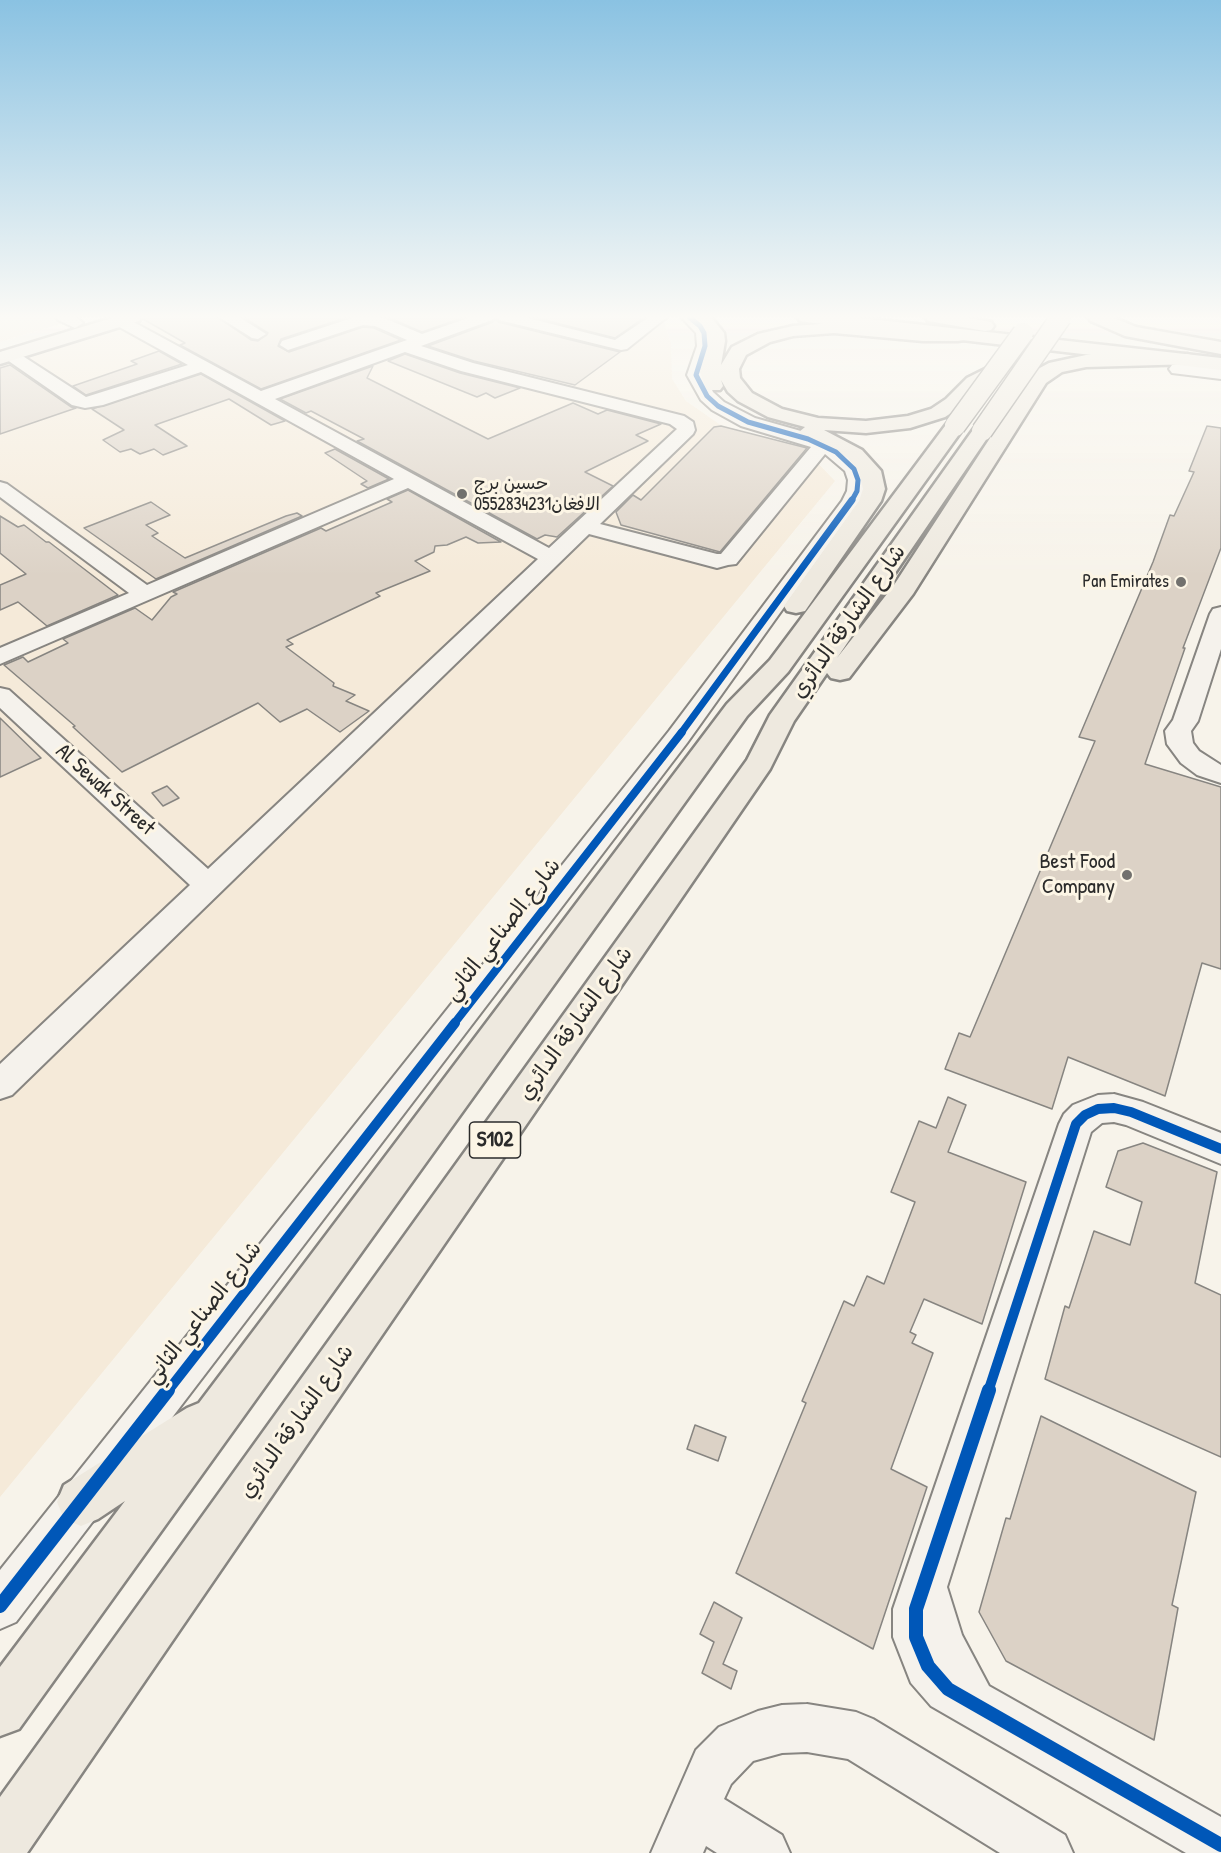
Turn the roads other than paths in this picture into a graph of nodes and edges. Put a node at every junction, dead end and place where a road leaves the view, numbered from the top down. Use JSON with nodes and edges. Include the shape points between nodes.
{"nodes":[{"id":1,"x":270,"y":403,"type":"edge"},
{"id":2,"x":612,"y":403,"type":"edge"},
{"id":3,"x":715,"y":403,"type":"edge"},
{"id":4,"x":734,"y":403,"type":"edge"},
{"id":5,"x":756,"y":403,"type":"edge"},
{"id":6,"x":951,"y":403,"type":"edge"},
{"id":7,"x":971,"y":403,"type":"edge"},
{"id":8,"x":975,"y":403,"type":"edge"},
{"id":9,"x":1023,"y":403,"type":"edge"},
{"id":10,"x":955,"y":424,"type":"junction"},
{"id":11,"x":823,"y":445,"type":"junction"},
{"id":12,"x":409,"y":480,"type":"junction"},
{"id":13,"x":0,"y":488,"type":"edge"},
{"id":14,"x":586,"y":527,"type":"junction"},
{"id":15,"x":553,"y":559,"type":"junction"},
{"id":16,"x":145,"y":594,"type":"junction"},
{"id":17,"x":1221,"y":614,"type":"edge"},
{"id":18,"x":0,"y":657,"type":"edge"},
{"id":19,"x":0,"y":695,"type":"edge"},
{"id":20,"x":737,"y":710,"type":"junction"},
{"id":21,"x":760,"y":762,"type":"junction"},
{"id":22,"x":1221,"y":772,"type":"edge"},
{"id":23,"x":209,"y":886,"type":"junction"},
{"id":24,"x":0,"y":1085,"type":"edge"},
{"id":25,"x":1221,"y":1149,"type":"edge"},
{"id":26,"x":219,"y":1413,"type":"junction"},
{"id":27,"x":81,"y":1502,"type":"junction"},
{"id":28,"x":0,"y":1606,"type":"edge"},
{"id":29,"x":0,"y":1710,"type":"edge"},
{"id":30,"x":686,"y":1831,"type":"edge"},
{"id":31,"x":0,"y":1844,"type":"edge"},
{"id":32,"x":1221,"y":1845,"type":"edge"},
{"id":33,"x":764,"y":1853,"type":"edge"},
{"id":34,"x":1047,"y":1853,"type":"edge"}],
"edges":[{"from":1,"to":12,"type":"street"},
{"from":2,"to":14,"type":"street","via":[[677,420],[686,426],[684,434]]},
{"from":3,"to":11,"type":"street","name":"شارع الصناعي الثاني","via":[[748,422]]},
{"from":4,"to":20,"type":"main road","via":[[762,419],[844,447],[870,471],[874,489],[870,501],[755,665]]},
{"from":5,"to":10,"type":"main road","via":[[818,424]]},
{"from":6,"to":10,"type":"main road","via":[[946,408]]},
{"from":7,"to":10,"type":"main road","name":"شارع الشارقة الدائري","number":"S102","bridge":true},
{"from":8,"to":10,"type":"main road","name":"شارع الشارقة الدائري","number":"S102","bridge":true},
{"from":9,"to":21,"type":"main road","via":[[891,607],[799,730]]},
{"from":10,"to":20,"type":"main road","name":"شارع الشارقة الدائري","number":"S102","via":[[779,666]]},
{"from":10,"to":21,"type":"main road","name":"شارع الشارقة الدائري","number":"S102","via":[[780,721]]},
{"from":11,"to":14,"type":"street","via":[[728,558],[717,561]]},
{"from":11,"to":27,"type":"street","name":"شارع الصناعي الثاني","via":[[854,469],[858,480],[851,502],[678,737]]},
{"from":12,"to":15,"type":"street"},
{"from":12,"to":16,"type":"street"},
{"from":13,"to":16,"type":"street"},
{"from":14,"to":15,"type":"street"},
{"from":15,"to":23,"type":"street"},
{"from":16,"to":18,"type":"street"},
{"from":17,"to":22,"type":"street","via":[[1185,721],[1178,731],[1180,744],[1190,757],[1206,769]]},
{"from":19,"to":23,"type":"street","name":"Al Sewak Street"},
{"from":20,"to":26,"type":"main road","name":"شارع الشارقة الدائري","number":"S102"},
{"from":21,"to":31,"type":"main road","name":"شارع الشارقة الدائري","number":"S102"},
{"from":23,"to":24,"type":"street"},
{"from":25,"to":32,"type":"street","via":[[1147,1120],[1106,1121],[1071,1136],[915,1609],[916,1637],[927,1666],[948,1689]]},
{"from":26,"to":27,"type":"main road"},
{"from":26,"to":29,"type":"main road","name":"شارع الشارقة الدائري","number":"S102"},
{"from":27,"to":28,"type":"street","name":"شارع الصناعي الثاني"},
{"from":30,"to":33,"type":"street"},
{"from":30,"to":34,"type":"street","via":[[713,1767],[735,1744],[782,1729],[807,1728],[856,1736]]}]}
